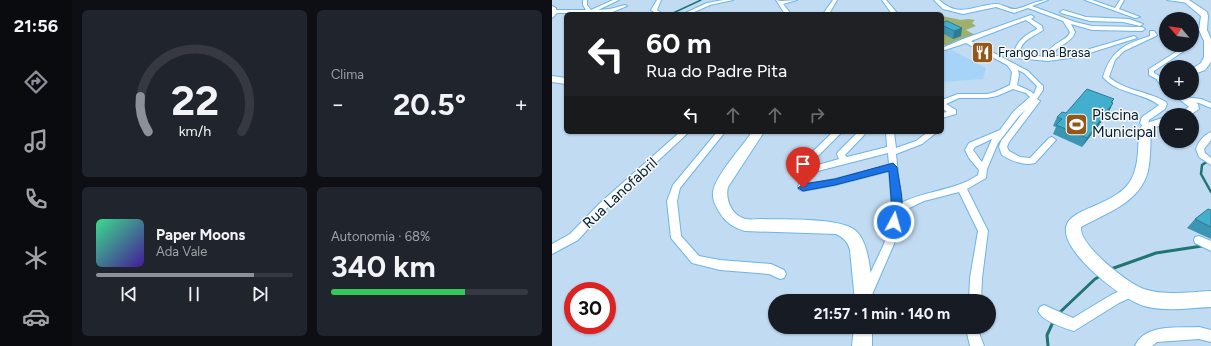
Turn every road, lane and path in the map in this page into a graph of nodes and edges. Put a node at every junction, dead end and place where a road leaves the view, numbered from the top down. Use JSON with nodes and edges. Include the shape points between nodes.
{"nodes":[{"id":1,"x":585,"y":0,"type":"edge"},
{"id":2,"x":617,"y":0,"type":"edge"},
{"id":3,"x":659,"y":0,"type":"edge"},
{"id":4,"x":732,"y":0,"type":"edge"},
{"id":5,"x":795,"y":0,"type":"edge"},
{"id":6,"x":835,"y":0,"type":"edge"},
{"id":7,"x":884,"y":0,"type":"edge"},
{"id":8,"x":936,"y":0,"type":"edge"},
{"id":9,"x":1046,"y":0,"type":"edge"},
{"id":10,"x":1087,"y":0,"type":"edge"},
{"id":11,"x":1122,"y":0,"type":"edge"},
{"id":12,"x":1169,"y":0,"type":"edge"},
{"id":13,"x":779,"y":1,"type":"edge"},
{"id":14,"x":1187,"y":1,"type":"edge"},
{"id":15,"x":625,"y":6,"type":"dead end"},
{"id":16,"x":1027,"y":6,"type":"junction"},
{"id":17,"x":552,"y":8,"type":"edge"},
{"id":18,"x":1116,"y":10,"type":"junction"},
{"id":19,"x":1044,"y":11,"type":"junction"},
{"id":20,"x":552,"y":12,"type":"edge"},
{"id":21,"x":564,"y":12,"type":"edge"},
{"id":22,"x":588,"y":12,"type":"edge"},
{"id":23,"x":590,"y":12,"type":"edge"},
{"id":24,"x":599,"y":12,"type":"edge"},
{"id":25,"x":657,"y":12,"type":"edge"},
{"id":26,"x":691,"y":12,"type":"edge"},
{"id":27,"x":787,"y":12,"type":"edge"},
{"id":28,"x":827,"y":12,"type":"edge"},
{"id":29,"x":893,"y":12,"type":"edge"},
{"id":30,"x":1063,"y":12,"type":"dead end"},
{"id":31,"x":552,"y":16,"type":"edge"},
{"id":32,"x":1026,"y":18,"type":"junction"},
{"id":33,"x":1065,"y":20,"type":"junction"},
{"id":34,"x":1145,"y":29,"type":"junction"},
{"id":35,"x":964,"y":40,"type":"junction"},
{"id":36,"x":944,"y":47,"type":"edge"},
{"id":37,"x":1051,"y":52,"type":"junction"},
{"id":38,"x":1179,"y":52,"type":"edge"},
{"id":39,"x":1068,"y":56,"type":"junction"},
{"id":40,"x":1048,"y":59,"type":"junction"},
{"id":41,"x":1167,"y":60,"type":"edge"},
{"id":42,"x":1008,"y":63,"type":"junction"},
{"id":43,"x":1159,"y":65,"type":"edge"},
{"id":44,"x":1199,"y":70,"type":"edge"},
{"id":45,"x":1159,"y":78,"type":"edge"},
{"id":46,"x":552,"y":79,"type":"edge"},
{"id":47,"x":564,"y":81,"type":"edge"},
{"id":48,"x":1013,"y":86,"type":"junction"},
{"id":49,"x":1036,"y":95,"type":"junction"},
{"id":50,"x":1188,"y":100,"type":"edge"},
{"id":51,"x":1194,"y":100,"type":"edge"},
{"id":52,"x":944,"y":103,"type":"edge"},
{"id":53,"x":944,"y":105,"type":"edge"},
{"id":54,"x":1211,"y":106,"type":"edge"},
{"id":55,"x":1194,"y":108,"type":"edge"},
{"id":56,"x":944,"y":115,"type":"edge"},
{"id":57,"x":1159,"y":122,"type":"edge"},
{"id":58,"x":1147,"y":126,"type":"junction"},
{"id":59,"x":1001,"y":131,"type":"junction"},
{"id":60,"x":683,"y":134,"type":"edge"},
{"id":61,"x":719,"y":134,"type":"edge"},
{"id":62,"x":757,"y":134,"type":"edge"},
{"id":63,"x":836,"y":134,"type":"edge"},
{"id":64,"x":862,"y":134,"type":"edge"},
{"id":65,"x":890,"y":134,"type":"edge"},
{"id":66,"x":931,"y":134,"type":"edge"},
{"id":67,"x":1211,"y":135,"type":"edge"},
{"id":68,"x":1052,"y":140,"type":"dead end"},
{"id":69,"x":891,"y":150,"type":"junction"},
{"id":70,"x":844,"y":161,"type":"junction"},
{"id":71,"x":1211,"y":162,"type":"edge"},
{"id":72,"x":893,"y":167,"type":"junction"},
{"id":73,"x":983,"y":169,"type":"junction"},
{"id":74,"x":806,"y":171,"type":"junction"},
{"id":75,"x":962,"y":188,"type":"junction"},
{"id":76,"x":897,"y":210,"type":"junction"},
{"id":77,"x":1199,"y":240,"type":"dead end"},
{"id":78,"x":1211,"y":246,"type":"edge"},
{"id":79,"x":552,"y":249,"type":"edge"},
{"id":80,"x":780,"y":274,"type":"dead end"},
{"id":81,"x":1126,"y":290,"type":"junction"},
{"id":82,"x":863,"y":294,"type":"edge"},
{"id":83,"x":867,"y":294,"type":"edge"},
{"id":84,"x":975,"y":294,"type":"edge"},
{"id":85,"x":1211,"y":300,"type":"edge"},
{"id":86,"x":1044,"y":311,"type":"dead end"},
{"id":87,"x":863,"y":334,"type":"edge"},
{"id":88,"x":973,"y":334,"type":"edge"},
{"id":89,"x":1211,"y":336,"type":"edge"},
{"id":90,"x":862,"y":346,"type":"edge"},
{"id":91,"x":977,"y":346,"type":"edge"},
{"id":92,"x":1142,"y":346,"type":"edge"}],
"edges":[{"from":1,"to":22,"type":"street"},
{"from":2,"to":23,"type":"street"},
{"from":3,"to":25,"type":"street","via":[[654,10]]},
{"from":4,"to":26,"type":"street","via":[[709,4]]},
{"from":5,"to":13,"type":"street"},
{"from":6,"to":28,"type":"street"},
{"from":7,"to":29,"type":"street"},
{"from":8,"to":16,"type":"street","via":[[945,8],[969,12],[991,6],[1001,6],[1014,11]]},
{"from":9,"to":16,"type":"street"},
{"from":10,"to":18,"type":"street"},
{"from":11,"to":18,"type":"street"},
{"from":12,"to":14,"type":"street"},
{"from":13,"to":27,"type":"street"},
{"from":14,"to":44,"type":"main road","via":[[1204,14],[1203,32],[1210,53],[1209,62]]},
{"from":15,"to":24,"type":"street"},
{"from":16,"to":19,"type":"street"},
{"from":17,"to":20,"type":"main road"},
{"from":18,"to":34,"type":"street","via":[[1142,20]]},
{"from":19,"to":32,"type":"street"},
{"from":19,"to":33,"type":"street"},
{"from":21,"to":31,"type":"street","via":[[556,12]]},
{"from":30,"to":34,"type":"street","via":[[1093,20],[1131,20]]},
{"from":32,"to":35,"type":"street"},
{"from":32,"to":40,"type":"street","via":[[1040,26],[1040,30],[1023,38],[1017,47],[1016,56]]},
{"from":33,"to":34,"type":"street","via":[[1092,28]]},
{"from":33,"to":37,"type":"street","via":[[1071,26],[1071,36]]},
{"from":34,"to":39,"type":"street","via":[[1146,35]]},
{"from":34,"to":58,"type":"street","via":[[1154,35],[1115,54],[1106,77],[1113,84],[1150,95],[1162,104],[1162,108],[1145,119],[1144,123]]},
{"from":35,"to":36,"type":"street"},
{"from":35,"to":42,"type":"street"},
{"from":37,"to":39,"type":"street"},
{"from":37,"to":40,"type":"street"},
{"from":38,"to":41,"type":"street"},
{"from":39,"to":40,"type":"street"},
{"from":42,"to":48,"type":"street","via":[[1017,75]]},
{"from":42,"to":49,"type":"street","via":[[1034,79],[1040,86]]},
{"from":43,"to":45,"type":"street","via":[[1151,70],[1151,74]]},
{"from":46,"to":47,"type":"main road"},
{"from":48,"to":49,"type":"street"},
{"from":48,"to":52,"type":"street","via":[[997,94],[958,96]]},
{"from":49,"to":59,"type":"street"},
{"from":49,"to":68,"type":"street","via":[[1039,96],[1035,103],[1010,133],[1003,147],[1010,156],[1024,161],[1032,160]]},
{"from":50,"to":55,"type":"main road"},
{"from":51,"to":54,"type":"street"},
{"from":53,"to":56,"type":"street","via":[[953,112]]},
{"from":57,"to":58,"type":"main road"},
{"from":58,"to":81,"type":"main road","via":[[1138,182],[1124,197],[1076,223],[1072,233],[1078,245]]},
{"from":59,"to":73,"type":"street"},
{"from":59,"to":73,"type":"street","via":[[972,145],[969,150]]},
{"from":60,"to":79,"type":"street","name":"Rua Lanofabril","via":[[603,206],[574,237]]},
{"from":61,"to":80,"type":"street","via":[[676,187],[672,201],[676,238],[696,260],[720,265],[771,269]]},
{"from":62,"to":82,"type":"main road","via":[[725,180],[720,192],[721,202],[727,213],[742,224],[754,226],[837,228],[846,232],[854,238],[859,253]]},
{"from":63,"to":74,"type":"street","via":[[807,162]]},
{"from":64,"to":70,"type":"street","via":[[841,154]]},
{"from":65,"to":69,"type":"street"},
{"from":66,"to":69,"type":"street","via":[[918,143]]},
{"from":67,"to":71,"type":"street","via":[[1201,144],[1200,152],[1202,157]]},
{"from":69,"to":70,"type":"street"},
{"from":69,"to":72,"type":"street"},
{"from":70,"to":74,"type":"street"},
{"from":72,"to":74,"type":"street","via":[[803,188]]},
{"from":72,"to":76,"type":"street"},
{"from":73,"to":75,"type":"street","via":[[983,176]]},
{"from":75,"to":76,"type":"street","via":[[924,197]]},
{"from":75,"to":84,"type":"street","via":[[983,232]]},
{"from":76,"to":83,"type":"street","via":[[889,244]]},
{"from":77,"to":78,"type":"street"},
{"from":81,"to":85,"type":"main road","via":[[1145,298],[1161,300]]},
{"from":81,"to":86,"type":"street","via":[[1074,325]]},
{"from":87,"to":90,"type":"main road"},
{"from":88,"to":91,"type":"street"},
{"from":89,"to":92,"type":"street","via":[[1199,333],[1154,336]]}]}
